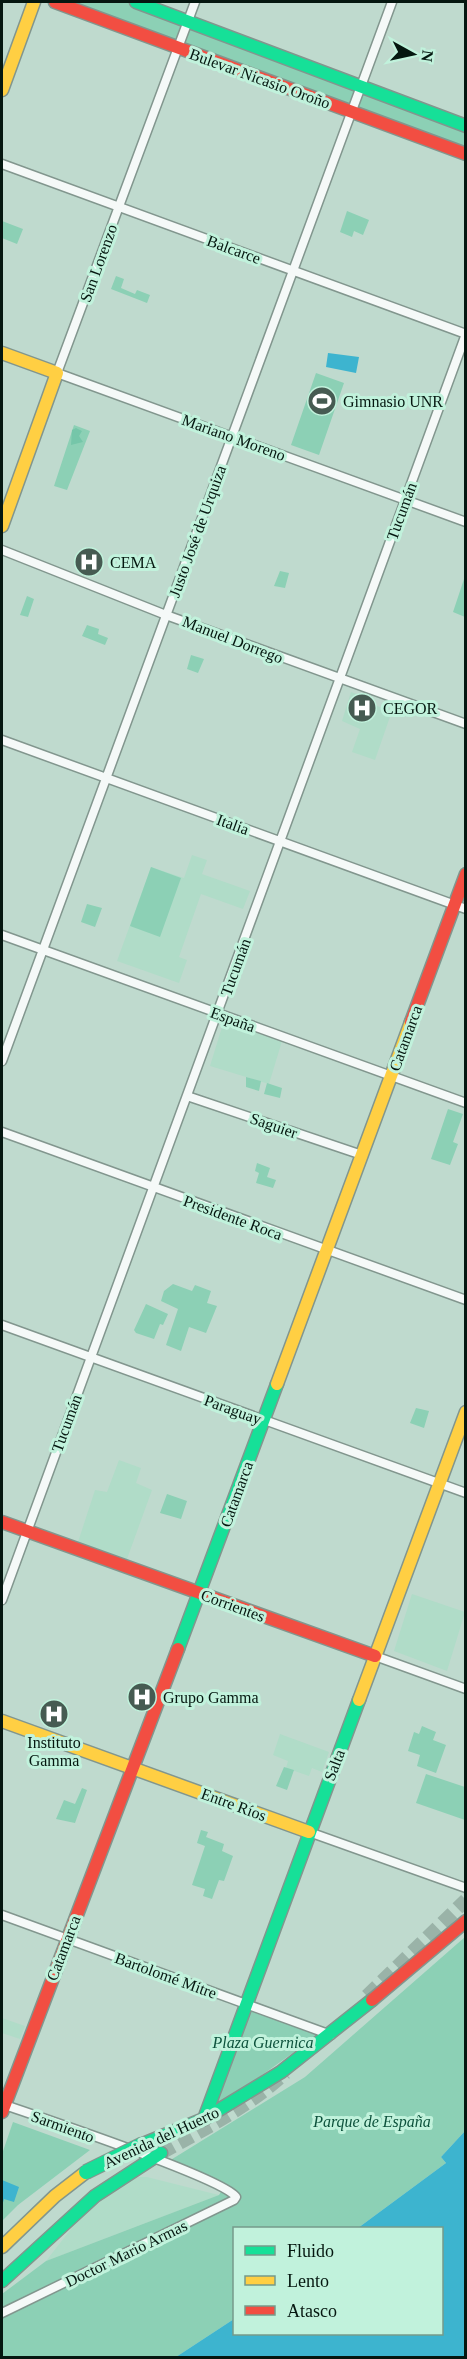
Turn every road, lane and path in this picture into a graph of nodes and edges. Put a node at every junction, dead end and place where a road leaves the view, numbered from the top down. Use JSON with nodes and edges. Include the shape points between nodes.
{"nodes":[{"id":1,"x":34,"y":2,"type":"edge"},
{"id":2,"x":55,"y":2,"type":"edge"},
{"id":3,"x":135,"y":2,"type":"edge"},
{"id":4,"x":195,"y":2,"type":"edge"},
{"id":5,"x":392,"y":2,"type":"edge"},
{"id":6,"x":188,"y":21,"type":"junction"},
{"id":7,"x":178,"y":47,"type":"junction"},
{"id":8,"x":362,"y":87,"type":"junction"},
{"id":9,"x":2,"y":90,"type":"edge"},
{"id":10,"x":353,"y":112,"type":"junction"},
{"id":11,"x":465,"y":126,"type":"edge"},
{"id":12,"x":465,"y":154,"type":"edge"},
{"id":13,"x":2,"y":164,"type":"edge"},
{"id":14,"x":118,"y":208,"type":"junction"},
{"id":15,"x":294,"y":271,"type":"junction"},
{"id":16,"x":465,"y":334,"type":"edge"},
{"id":17,"x":2,"y":353,"type":"edge"},
{"id":18,"x":57,"y":373,"type":"junction"},
{"id":19,"x":232,"y":436,"type":"junction"},
{"id":20,"x":405,"y":501,"type":"junction"},
{"id":21,"x":465,"y":522,"type":"edge"},
{"id":22,"x":2,"y":526,"type":"edge"},
{"id":23,"x":2,"y":550,"type":"edge"},
{"id":24,"x":166,"y":615,"type":"junction"},
{"id":25,"x":340,"y":680,"type":"junction"},
{"id":26,"x":465,"y":724,"type":"edge"},
{"id":27,"x":2,"y":740,"type":"edge"},
{"id":28,"x":106,"y":778,"type":"junction"},
{"id":29,"x":281,"y":842,"type":"junction"},
{"id":30,"x":465,"y":874,"type":"edge"},
{"id":31,"x":460,"y":907,"type":"edge"},
{"id":32,"x":2,"y":935,"type":"edge"},
{"id":33,"x":43,"y":950,"type":"junction"},
{"id":34,"x":218,"y":1013,"type":"junction"},
{"id":35,"x":2,"y":1061,"type":"edge"},
{"id":36,"x":391,"y":1076,"type":"junction"},
{"id":37,"x":187,"y":1096,"type":"junction"},
{"id":38,"x":465,"y":1103,"type":"edge"},
{"id":39,"x":2,"y":1132,"type":"edge"},
{"id":40,"x":362,"y":1155,"type":"junction"},
{"id":41,"x":153,"y":1188,"type":"junction"},
{"id":42,"x":326,"y":1251,"type":"junction"},
{"id":43,"x":465,"y":1300,"type":"edge"},
{"id":44,"x":2,"y":1325,"type":"edge"},
{"id":45,"x":91,"y":1357,"type":"junction"},
{"id":46,"x":465,"y":1412,"type":"edge"},
{"id":47,"x":263,"y":1420,"type":"junction"},
{"id":48,"x":439,"y":1484,"type":"junction"},
{"id":49,"x":465,"y":1493,"type":"edge"},
{"id":50,"x":2,"y":1522,"type":"edge"},
{"id":51,"x":27,"y":1531,"type":"junction"},
{"id":52,"x":199,"y":1593,"type":"junction"},
{"id":53,"x":2,"y":1600,"type":"edge"},
{"id":54,"x":375,"y":1656,"type":"junction"},
{"id":55,"x":465,"y":1689,"type":"edge"},
{"id":56,"x":2,"y":1720,"type":"edge"},
{"id":57,"x":133,"y":1766,"type":"junction"},
{"id":58,"x":309,"y":1832,"type":"junction"},
{"id":59,"x":465,"y":1888,"type":"edge"},
{"id":60,"x":2,"y":1915,"type":"edge"},
{"id":61,"x":465,"y":1921,"type":"edge"},
{"id":62,"x":67,"y":1938,"type":"junction"},
{"id":63,"x":245,"y":2004,"type":"junction"},
{"id":64,"x":331,"y":2035,"type":"junction"},
{"id":65,"x":2,"y":2107,"type":"edge"},
{"id":66,"x":204,"y":2119,"type":"junction"},
{"id":67,"x":157,"y":2155,"type":"junction"},
{"id":68,"x":224,"y":2188,"type":"joint"},
{"id":69,"x":2,"y":2247,"type":"edge"},
{"id":70,"x":2,"y":2281,"type":"edge"},
{"id":71,"x":2,"y":2313,"type":"edge"}],
"edges":[{"from":1,"to":9,"type":"main road"},
{"from":2,"to":7,"type":"main road","name":"Bulevar Nicasio Oroño"},
{"from":3,"to":6,"type":"main road","name":"Bulevar Nicasio Oroño"},
{"from":4,"to":6,"type":"street","name":"San Lorenzo"},
{"from":5,"to":8,"type":"street","name":"Justo José de Urquiza"},
{"from":6,"to":7,"type":"street","name":"San Lorenzo"},
{"from":6,"to":8,"type":"main road","name":"Bulevar Nicasio Oroño"},
{"from":7,"to":10,"type":"main road","name":"Bulevar Nicasio Oroño"},
{"from":7,"to":14,"type":"street","name":"San Lorenzo"},
{"from":8,"to":10,"type":"street","name":"Justo José de Urquiza"},
{"from":8,"to":11,"type":"main road","name":"Bulevar Nicasio Oroño"},
{"from":10,"to":12,"type":"main road","name":"Bulevar Nicasio Oroño"},
{"from":10,"to":15,"type":"street","name":"Justo José de Urquiza"},
{"from":13,"to":14,"type":"street","name":"Balcarce"},
{"from":14,"to":15,"type":"street","name":"Balcarce"},
{"from":14,"to":18,"type":"street","name":"San Lorenzo"},
{"from":15,"to":16,"type":"street","name":"Balcarce"},
{"from":15,"to":19,"type":"street","name":"Justo José de Urquiza"},
{"from":16,"to":20,"type":"street","name":"Tucumán"},
{"from":17,"to":18,"type":"main road","name":"Mariano Moreno"},
{"from":18,"to":19,"type":"street","name":"Mariano Moreno"},
{"from":18,"to":22,"type":"main road","name":"San Lorenzo"},
{"from":19,"to":20,"type":"street","name":"Mariano Moreno"},
{"from":19,"to":24,"type":"street","name":"Justo José de Urquiza"},
{"from":20,"to":21,"type":"street","name":"Mariano Moreno"},
{"from":20,"to":25,"type":"street","name":"Tucumán"},
{"from":23,"to":24,"type":"street","name":"Manuel Dorrego"},
{"from":24,"to":25,"type":"street","name":"Manuel Dorrego"},
{"from":24,"to":28,"type":"street","name":"Justo José de Urquiza"},
{"from":25,"to":26,"type":"street","name":"Manuel Dorrego"},
{"from":25,"to":29,"type":"street","name":"Tucumán"},
{"from":27,"to":28,"type":"street","name":"Italia"},
{"from":28,"to":29,"type":"street","name":"Italia"},
{"from":28,"to":33,"type":"street","name":"Justo José de Urquiza"},
{"from":29,"to":31,"type":"street","name":"Italia"},
{"from":29,"to":34,"type":"street","name":"Tucumán"},
{"from":30,"to":31,"type":"main road","name":"Catamarca"},
{"from":31,"to":36,"type":"main road","name":"Catamarca"},
{"from":32,"to":33,"type":"street","name":"España"},
{"from":33,"to":34,"type":"street","name":"España"},
{"from":33,"to":35,"type":"street","name":"Justo José de Urquiza"},
{"from":34,"to":36,"type":"street","name":"España"},
{"from":34,"to":37,"type":"street","name":"Tucumán"},
{"from":36,"to":38,"type":"street","name":"España"},
{"from":36,"to":40,"type":"main road","name":"Catamarca"},
{"from":37,"to":40,"type":"street","name":"Saguier"},
{"from":37,"to":41,"type":"street","name":"Tucumán"},
{"from":39,"to":41,"type":"street","name":"Presidente Roca"},
{"from":40,"to":42,"type":"main road","name":"Catamarca"},
{"from":41,"to":42,"type":"street","name":"Presidente Roca"},
{"from":41,"to":45,"type":"street","name":"Tucumán"},
{"from":42,"to":43,"type":"street","name":"Presidente Roca"},
{"from":42,"to":47,"type":"main road","name":"Catamarca"},
{"from":44,"to":45,"type":"street","name":"Paraguay"},
{"from":45,"to":47,"type":"street","name":"Paraguay"},
{"from":45,"to":51,"type":"street","name":"Tucumán"},
{"from":46,"to":48,"type":"main road","name":"Salta"},
{"from":47,"to":48,"type":"street","name":"Paraguay"},
{"from":47,"to":52,"type":"main road","name":"Catamarca"},
{"from":48,"to":49,"type":"street","name":"Paraguay"},
{"from":48,"to":54,"type":"main road","name":"Salta"},
{"from":50,"to":51,"type":"main road","name":"Corrientes"},
{"from":51,"to":52,"type":"main road","name":"Corrientes"},
{"from":51,"to":53,"type":"street","name":"Tucumán"},
{"from":52,"to":54,"type":"main road","name":"Corrientes"},
{"from":52,"to":57,"type":"main road","name":"Catamarca"},
{"from":54,"to":55,"type":"street","name":"Corrientes"},
{"from":54,"to":58,"type":"main road","name":"Salta"},
{"from":56,"to":57,"type":"main road","name":"Entre Ríos"},
{"from":57,"to":58,"type":"main road","name":"Entre Ríos"},
{"from":57,"to":62,"type":"main road","name":"Catamarca"},
{"from":58,"to":59,"type":"street","name":"Entre Ríos"},
{"from":58,"to":63,"type":"main road","name":"Salta"},
{"from":60,"to":62,"type":"street","name":"Bartolomé Mitre"},
{"from":61,"to":64,"type":"main road","name":"Avenida del Huerto"},
{"from":62,"to":63,"type":"street","name":"Bartolomé Mitre"},
{"from":62,"to":65,"type":"main road","name":"Catamarca"},
{"from":63,"to":64,"type":"street","name":"Bartolomé Mitre"},
{"from":63,"to":66,"type":"main road","name":"Salta"},
{"from":64,"to":66,"type":"main road","name":"Avenida del Huerto","via":[[281,2072]]},
{"from":65,"to":67,"type":"street","name":"Sarmiento"},
{"from":66,"to":69,"type":"main road","name":"Avenida del Huerto","bridge":true,"via":[[87,2172],[55,2196]]},
{"from":67,"to":68,"type":"street","name":"Sarmiento"},
{"from":67,"to":70,"type":"main road","via":[[95,2196]]},
{"from":68,"to":71,"type":"street","name":"Doctor Mario Armas","via":[[234,2194],[234,2200]]}]}
